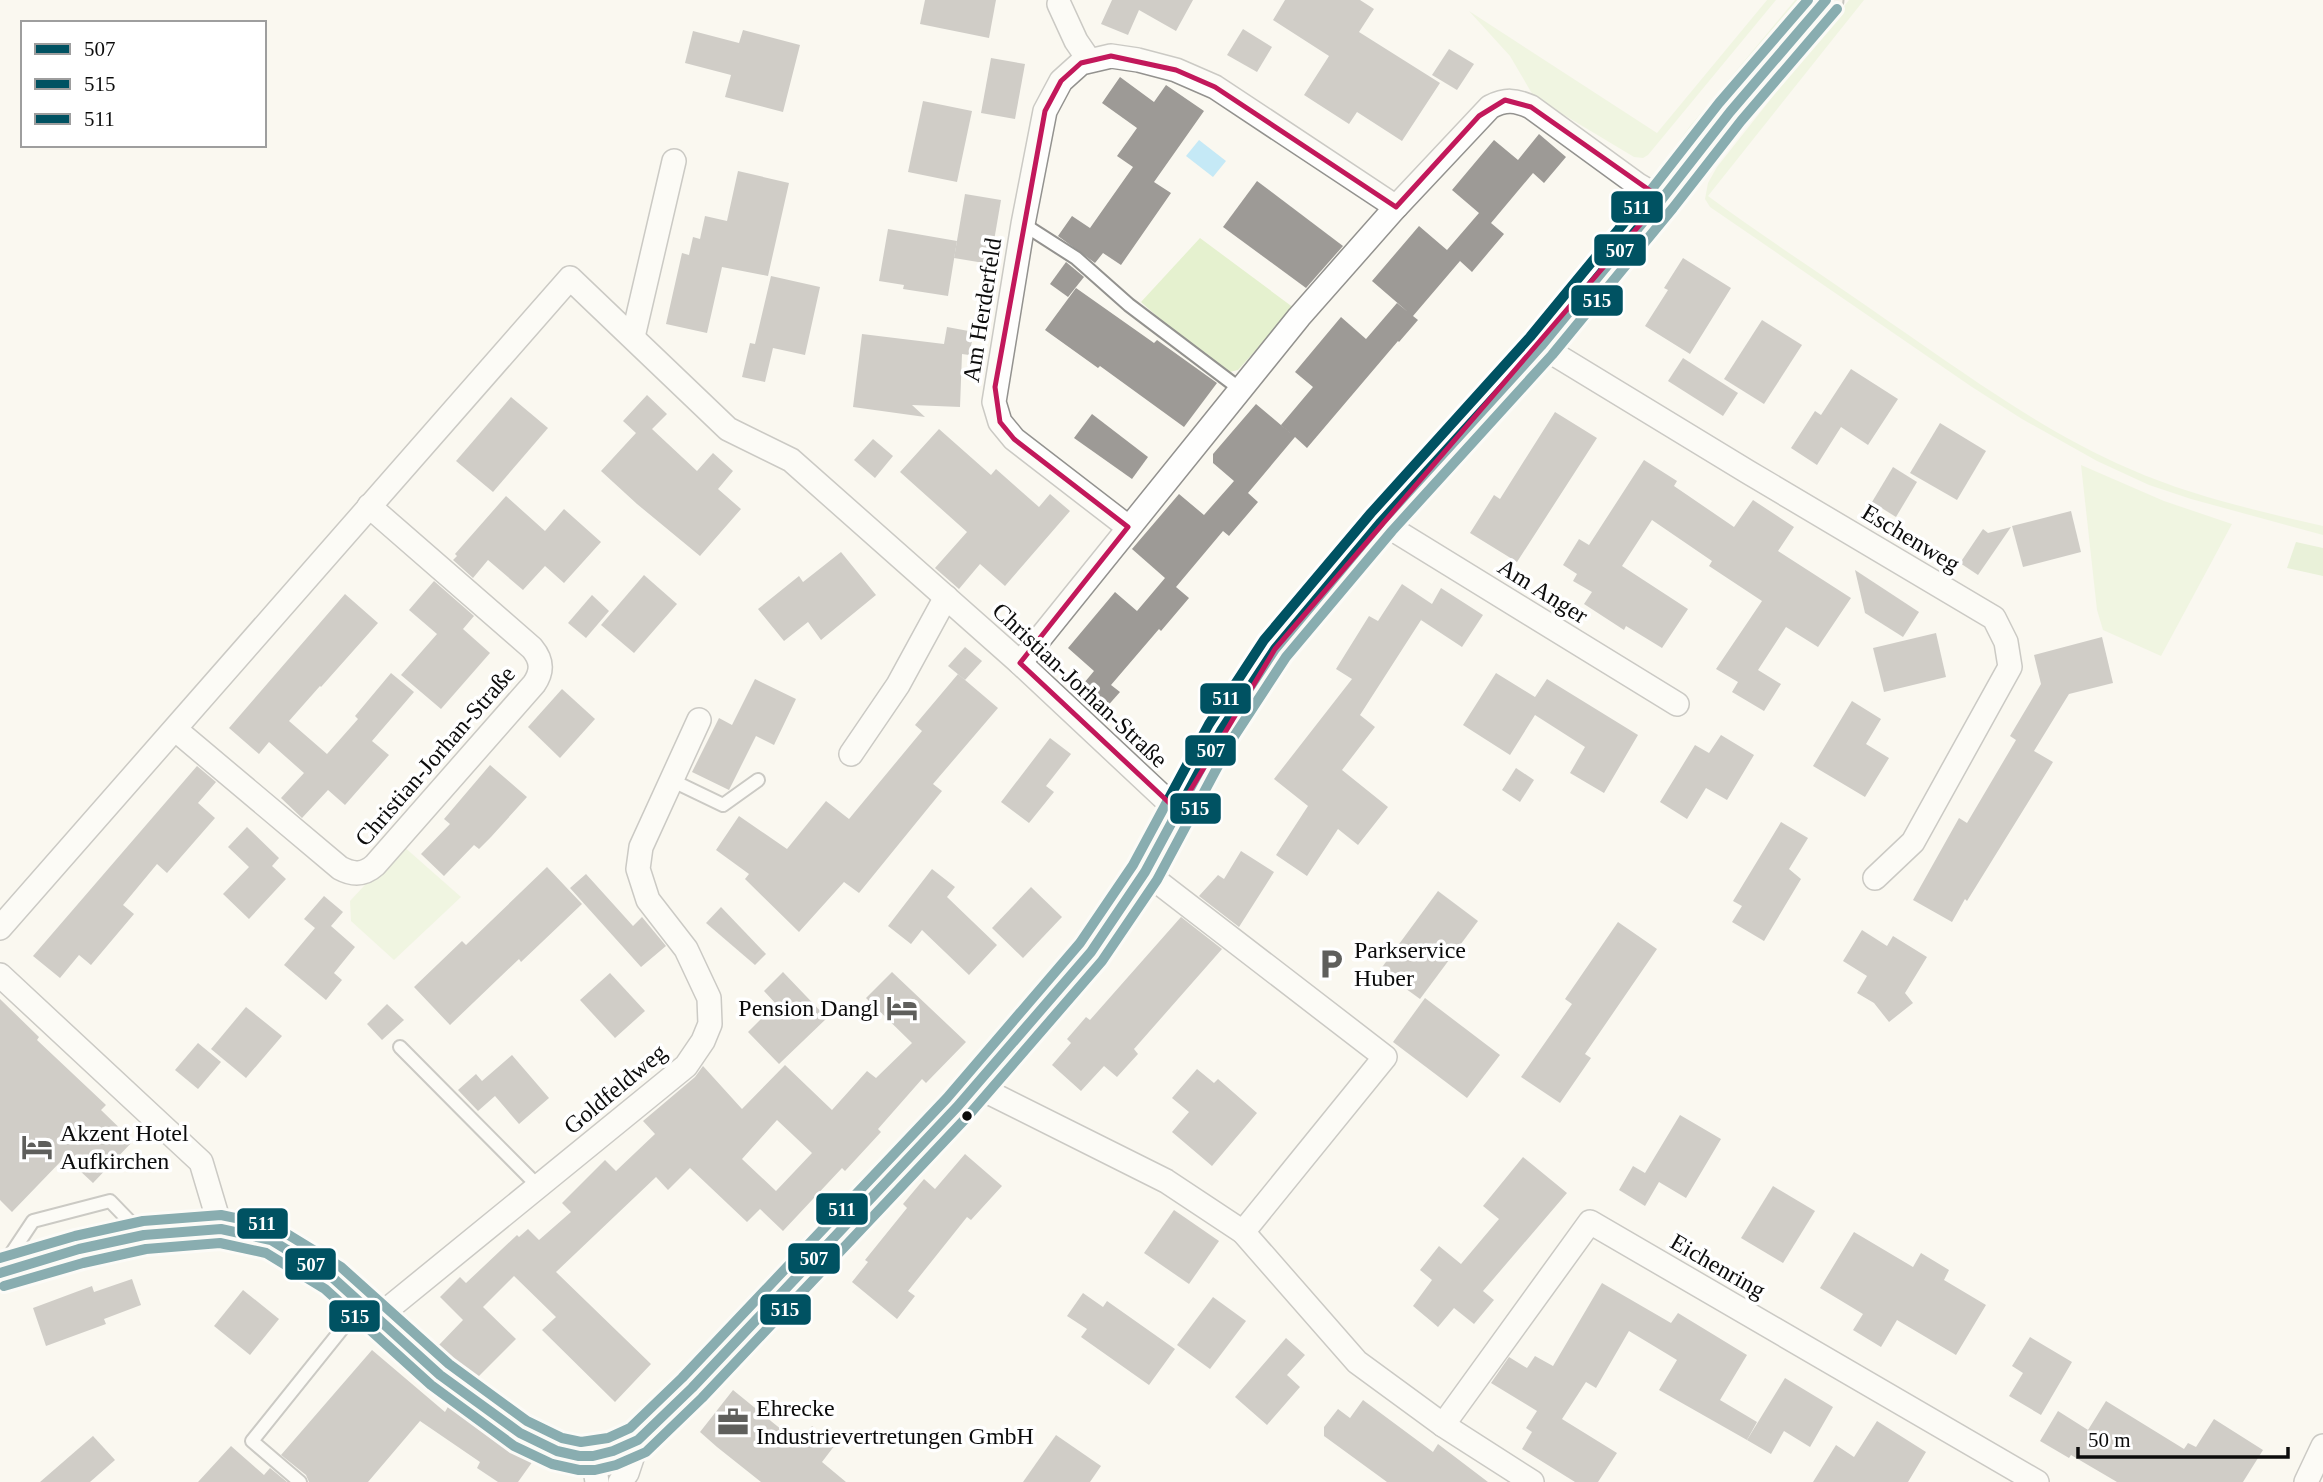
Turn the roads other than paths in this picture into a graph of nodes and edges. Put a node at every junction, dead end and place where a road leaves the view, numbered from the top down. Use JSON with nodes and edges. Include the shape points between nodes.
{"nodes":[{"id":1,"x":1826,"y":0,"type":"edge"},
{"id":2,"x":1059,"y":4,"type":"dead end"},
{"id":3,"x":1089,"y":60,"type":"junction"},
{"id":4,"x":674,"y":160,"type":"dead end"},
{"id":5,"x":1662,"y":199,"type":"junction"},
{"id":6,"x":1396,"y":207,"type":"junction"},
{"id":7,"x":1023,"y":224,"type":"junction"},
{"id":8,"x":633,"y":337,"type":"junction"},
{"id":9,"x":1541,"y":346,"type":"junction"},
{"id":10,"x":1240,"y":389,"type":"junction"},
{"id":11,"x":369,"y":506,"type":"junction"},
{"id":12,"x":1381,"y":522,"type":"junction"},
{"id":13,"x":1128,"y":527,"type":"junction"},
{"id":14,"x":946,"y":597,"type":"junction"},
{"id":15,"x":1020,"y":663,"type":"junction"},
{"id":16,"x":1677,"y":704,"type":"dead end"},
{"id":17,"x":699,"y":720,"type":"dead end"},
{"id":18,"x":176,"y":730,"type":"junction"},
{"id":19,"x":851,"y":754,"type":"dead end"},
{"id":20,"x":671,"y":780,"type":"junction"},
{"id":21,"x":758,"y":780,"type":"dead end"},
{"id":22,"x":1178,"y":811,"type":"junction"},
{"id":23,"x":1145,"y":872,"type":"junction"},
{"id":24,"x":1875,"y":878,"type":"dead end"},
{"id":25,"x":0,"y":928,"type":"edge"},
{"id":26,"x":0,"y":975,"type":"edge"},
{"id":27,"x":400,"y":1046,"type":"dead end"},
{"id":28,"x":976,"y":1086,"type":"junction"},
{"id":29,"x":538,"y":1186,"type":"junction"},
{"id":30,"x":221,"y":1229,"type":"junction"},
{"id":31,"x":1243,"y":1232,"type":"junction"},
{"id":32,"x":0,"y":1272,"type":"edge"},
{"id":33,"x":370,"y":1311,"type":"junction"},
{"id":34,"x":1443,"y":1425,"type":"junction"},
{"id":35,"x":638,"y":1440,"type":"junction"},
{"id":36,"x":2323,"y":1446,"type":"edge"},
{"id":37,"x":595,"y":1469,"type":"edge"},
{"id":38,"x":300,"y":1482,"type":"edge"},
{"id":39,"x":620,"y":1482,"type":"edge"},
{"id":40,"x":1532,"y":1482,"type":"edge"},
{"id":41,"x":2038,"y":1482,"type":"edge"},
{"id":42,"x":2306,"y":1482,"type":"edge"}],
"edges":[{"from":1,"to":5,"type":"street"},
{"from":2,"to":3,"type":"street"},
{"from":3,"to":6,"type":"street","via":[[1111,56],[1138,61],[1215,87]]},
{"from":3,"to":7,"type":"street","name":"Am Herderfeld","via":[[1061,81],[1045,111]]},
{"from":4,"to":8,"type":"street"},
{"from":5,"to":6,"type":"street","via":[[1531,107],[1505,100],[1479,116]]},
{"from":5,"to":9,"type":"street"},
{"from":6,"to":10,"type":"street"},
{"from":7,"to":10,"type":"lane","via":[[1076,258]]},
{"from":7,"to":13,"type":"street","name":"Am Herderfeld","via":[[995,387],[1000,422],[1014,439]]},
{"from":8,"to":11,"type":"street","name":"Christian-Jorhan-Straße","via":[[570,278]]},
{"from":8,"to":14,"type":"street","name":"Christian-Jorhan-Straße","via":[[727,429],[791,460]]},
{"from":9,"to":12,"type":"street"},
{"from":9,"to":24,"type":"street","name":"Eschenweg","via":[[1994,618],[2006,642],[2010,667],[1913,842]]},
{"from":10,"to":13,"type":"street"},
{"from":11,"to":18,"type":"street","name":"Christian-Jorhan-Straße"},
{"from":11,"to":18,"type":"street","name":"Christian-Jorhan-Straße","via":[[532,648],[541,670],[534,684],[375,865],[362,873],[340,868]]},
{"from":12,"to":16,"type":"street","name":"Am Anger"},
{"from":12,"to":22,"type":"street","via":[[1275,649],[1221,731]]},
{"from":13,"to":15,"type":"street"},
{"from":14,"to":15,"type":"street","name":"Christian-Jorhan-Straße"},
{"from":14,"to":19,"type":"street","via":[[916,656]]},
{"from":15,"to":22,"type":"street","name":"Christian-Jorhan-Straße"},
{"from":17,"to":20,"type":"street","name":"Goldfeldweg"},
{"from":18,"to":25,"type":"street","name":"Christian-Jorhan-Straße"},
{"from":20,"to":21,"type":"lane","via":[[723,805]]},
{"from":20,"to":29,"type":"street","name":"Goldfeldweg","via":[[641,847],[638,869],[648,900],[686,949],[709,998],[710,1024],[686,1066]]},
{"from":22,"to":23,"type":"street"},
{"from":23,"to":28,"type":"street","via":[[1091,952]]},
{"from":23,"to":31,"type":"street","via":[[1385,1057]]},
{"from":26,"to":30,"type":"street","via":[[201,1162]]},
{"from":27,"to":29,"type":"lane"},
{"from":28,"to":31,"type":"street","via":[[1166,1181]]},
{"from":28,"to":35,"type":"street"},
{"from":29,"to":33,"type":"street","name":"Goldfeldweg"},
{"from":30,"to":32,"type":"street","via":[[144,1236]]},
{"from":30,"to":33,"type":"street","via":[[271,1240],[333,1278]]},
{"from":31,"to":34,"type":"street","via":[[1357,1362]]},
{"from":33,"to":37,"type":"street","via":[[440,1375],[520,1433]]},
{"from":33,"to":38,"type":"lane","via":[[251,1441]]},
{"from":34,"to":40,"type":"street"},
{"from":34,"to":41,"type":"street","name":"Eichenring","via":[[1590,1222]]},
{"from":35,"to":37,"type":"street","via":[[613,1451]]},
{"from":35,"to":39,"type":"street"},
{"from":36,"to":42,"type":"street"}]}
